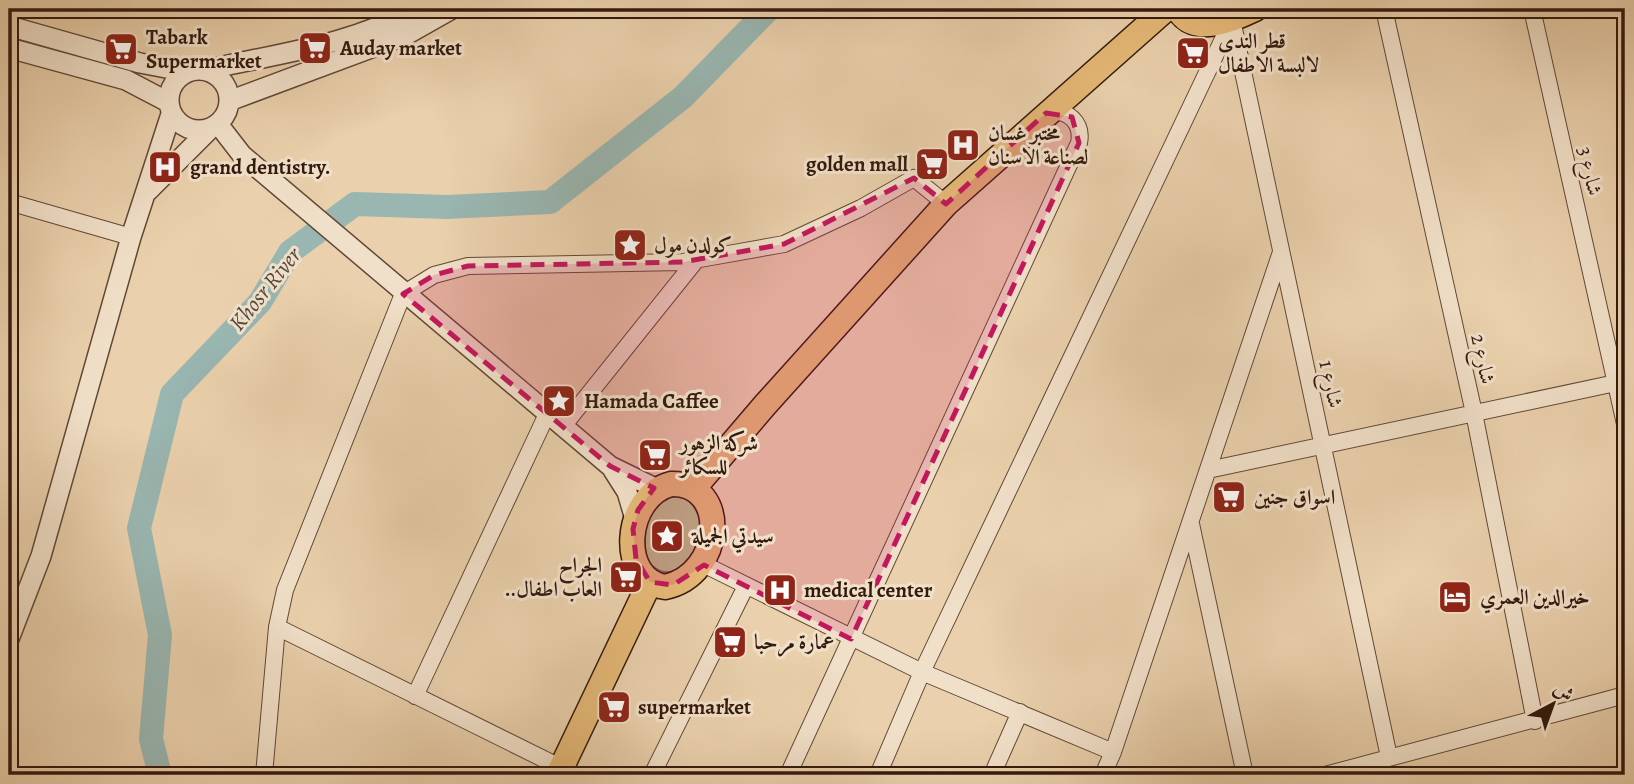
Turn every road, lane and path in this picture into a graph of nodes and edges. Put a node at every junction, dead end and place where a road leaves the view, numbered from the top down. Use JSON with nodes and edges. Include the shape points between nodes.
{"nodes":[{"id":1,"x":415,"y":9,"type":"edge"},
{"id":2,"x":452,"y":9,"type":"edge"},
{"id":3,"x":1166,"y":9,"type":"edge"},
{"id":4,"x":1178,"y":9,"type":"edge"},
{"id":5,"x":1255,"y":9,"type":"edge"},
{"id":6,"x":1384,"y":9,"type":"edge"},
{"id":7,"x":1531,"y":9,"type":"edge"},
{"id":8,"x":1232,"y":20,"type":"junction"},
{"id":9,"x":9,"y":26,"type":"edge"},
{"id":10,"x":9,"y":48,"type":"edge"},
{"id":11,"x":260,"y":57,"type":"junction"},
{"id":12,"x":196,"y":71,"type":"junction"},
{"id":13,"x":271,"y":85,"type":"junction"},
{"id":14,"x":229,"y":102,"type":"junction"},
{"id":15,"x":170,"y":108,"type":"junction"},
{"id":16,"x":1046,"y":113,"type":"junction"},
{"id":17,"x":214,"y":127,"type":"junction"},
{"id":18,"x":148,"y":192,"type":"junction"},
{"id":19,"x":9,"y":202,"type":"edge"},
{"id":20,"x":946,"y":204,"type":"junction"},
{"id":21,"x":131,"y":237,"type":"junction"},
{"id":22,"x":1282,"y":250,"type":"junction"},
{"id":23,"x":696,"y":259,"type":"junction"},
{"id":24,"x":398,"y":291,"type":"junction"},
{"id":25,"x":1621,"y":382,"type":"edge"},
{"id":26,"x":548,"y":412,"type":"junction"},
{"id":27,"x":1474,"y":413,"type":"junction"},
{"id":28,"x":1625,"y":424,"type":"edge"},
{"id":29,"x":564,"y":425,"type":"junction"},
{"id":30,"x":1322,"y":446,"type":"junction"},
{"id":31,"x":610,"y":466,"type":"junction"},
{"id":32,"x":1208,"y":470,"type":"junction"},
{"id":33,"x":694,"y":488,"type":"junction"},
{"id":34,"x":657,"y":489,"type":"junction"},
{"id":35,"x":635,"y":519,"type":"junction"},
{"id":36,"x":1191,"y":524,"type":"junction"},
{"id":37,"x":703,"y":564,"type":"junction"},
{"id":38,"x":650,"y":582,"type":"junction"},
{"id":39,"x":745,"y":587,"type":"junction"},
{"id":40,"x":277,"y":627,"type":"junction"},
{"id":41,"x":9,"y":639,"type":"edge"},
{"id":42,"x":851,"y":639,"type":"junction"},
{"id":43,"x":922,"y":673,"type":"junction"},
{"id":44,"x":1625,"y":695,"type":"edge"},
{"id":45,"x":415,"y":696,"type":"junction"},
{"id":46,"x":1020,"y":712,"type":"junction"},
{"id":47,"x":1535,"y":721,"type":"junction"},
{"id":48,"x":1114,"y":752,"type":"junction"},
{"id":49,"x":1389,"y":757,"type":"junction"},
{"id":50,"x":565,"y":773,"type":"edge"},
{"id":51,"x":264,"y":775,"type":"edge"},
{"id":52,"x":652,"y":775,"type":"edge"},
{"id":53,"x":788,"y":775,"type":"edge"},
{"id":54,"x":878,"y":775,"type":"edge"},
{"id":55,"x":992,"y":775,"type":"edge"},
{"id":56,"x":1103,"y":775,"type":"edge"},
{"id":57,"x":1245,"y":775,"type":"edge"},
{"id":58,"x":1325,"y":775,"type":"edge"}],
"edges":[{"from":1,"to":11,"type":"street","via":[[346,37]]},
{"from":2,"to":13,"type":"street","via":[[406,35]]},
{"from":3,"to":16,"type":"main road"},
{"from":4,"to":8,"type":"main road","via":[[1194,25]]},
{"from":5,"to":8,"type":"main road"},
{"from":6,"to":27,"type":"street","name":"شارع 2"},
{"from":7,"to":25,"type":"street","name":"شارع 3"},
{"from":8,"to":22,"type":"street","name":"شارع 1"},
{"from":8,"to":43,"type":"street"},
{"from":9,"to":12,"type":"street","via":[[141,63]]},
{"from":10,"to":15,"type":"street","via":[[126,80]]},
{"from":11,"to":12,"type":"street"},
{"from":11,"to":13,"type":"street","via":[[256,72],[261,81]]},
{"from":12,"to":14,"type":"street","via":[[225,85]]},
{"from":12,"to":15,"type":"street","via":[[173,84]]},
{"from":13,"to":14,"type":"street"},
{"from":14,"to":17,"type":"street"},
{"from":15,"to":17,"type":"street","via":[[184,126]]},
{"from":15,"to":18,"type":"street"},
{"from":16,"to":20,"type":"main road"},
{"from":16,"to":42,"type":"street","via":[[1072,117],[1079,128],[1079,143]]},
{"from":17,"to":18,"type":"street"},
{"from":17,"to":24,"type":"street"},
{"from":18,"to":21,"type":"street"},
{"from":19,"to":21,"type":"street"},
{"from":20,"to":23,"type":"street","via":[[914,178],[784,244]]},
{"from":20,"to":33,"type":"main road"},
{"from":21,"to":41,"type":"street","via":[[41,556]]},
{"from":22,"to":30,"type":"street","name":"شارع 1"},
{"from":22,"to":32,"type":"street"},
{"from":23,"to":24,"type":"street","via":[[491,264],[450,269]]},
{"from":23,"to":29,"type":"street"},
{"from":24,"to":26,"type":"street"},
{"from":24,"to":40,"type":"street","via":[[285,590]]},
{"from":25,"to":27,"type":"street"},
{"from":25,"to":28,"type":"street","name":"شارع 3"},
{"from":26,"to":29,"type":"street"},
{"from":26,"to":45,"type":"street"},
{"from":27,"to":30,"type":"street"},
{"from":27,"to":47,"type":"street","name":"شارع 2"},
{"from":29,"to":31,"type":"street"},
{"from":30,"to":32,"type":"street"},
{"from":30,"to":49,"type":"street","name":"شارع 1"},
{"from":31,"to":34,"type":"street"},
{"from":31,"to":35,"type":"street","via":[[627,492]]},
{"from":32,"to":36,"type":"street"},
{"from":33,"to":34,"type":"main road","via":[[679,484]]},
{"from":33,"to":37,"type":"main road","via":[[710,512],[710,546]]},
{"from":34,"to":35,"type":"main road","via":[[641,503]]},
{"from":35,"to":38,"type":"main road","via":[[636,559]]},
{"from":36,"to":48,"type":"street"},
{"from":36,"to":57,"type":"street"},
{"from":37,"to":38,"type":"main road","via":[[673,585]]},
{"from":37,"to":39,"type":"street"},
{"from":38,"to":50,"type":"main road"},
{"from":39,"to":42,"type":"street"},
{"from":39,"to":52,"type":"street"},
{"from":40,"to":45,"type":"street"},
{"from":40,"to":51,"type":"street"},
{"from":42,"to":43,"type":"street"},
{"from":42,"to":53,"type":"street"},
{"from":43,"to":46,"type":"street"},
{"from":43,"to":54,"type":"street"},
{"from":44,"to":47,"type":"street"},
{"from":45,"to":50,"type":"street"},
{"from":46,"to":48,"type":"street"},
{"from":46,"to":55,"type":"street"},
{"from":47,"to":49,"type":"street"},
{"from":48,"to":56,"type":"street"},
{"from":49,"to":58,"type":"street"}]}
